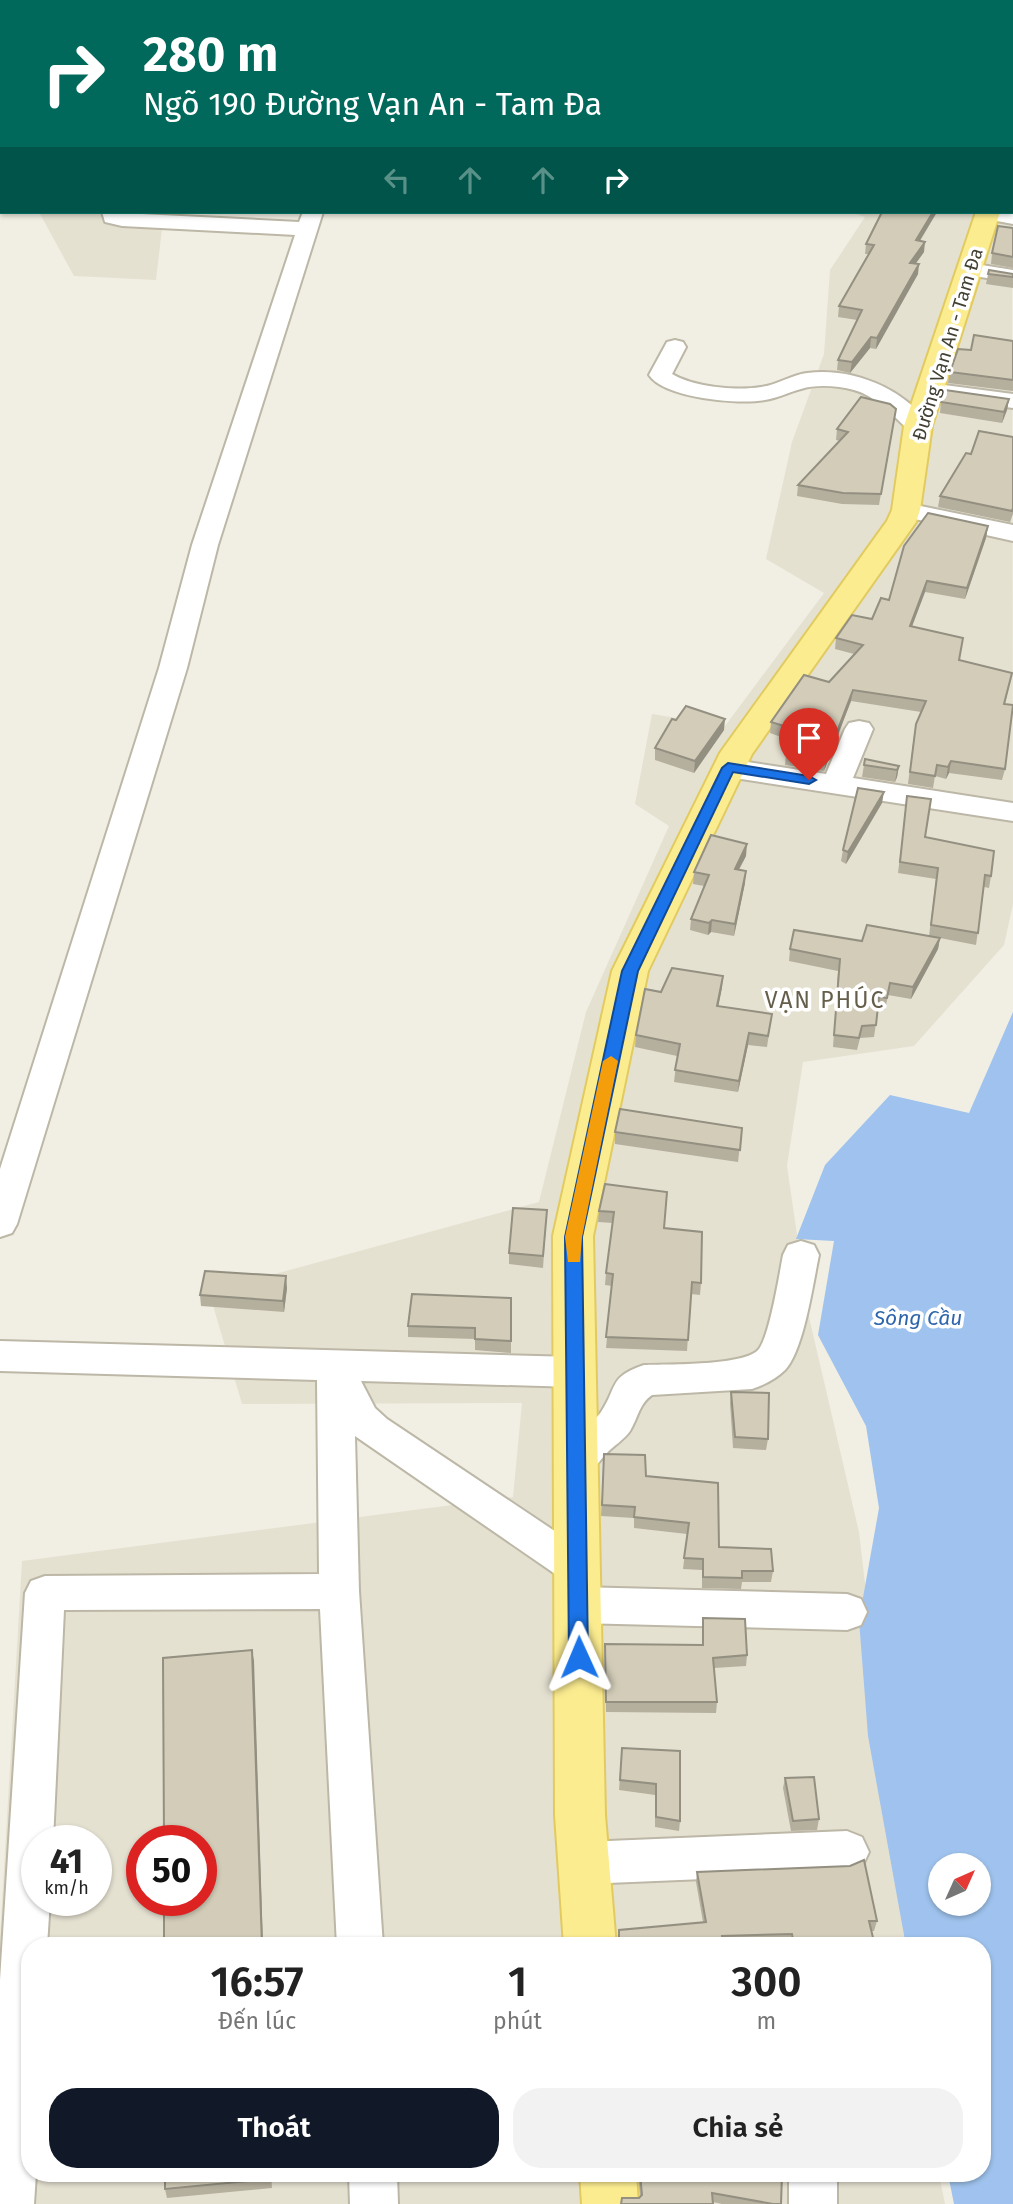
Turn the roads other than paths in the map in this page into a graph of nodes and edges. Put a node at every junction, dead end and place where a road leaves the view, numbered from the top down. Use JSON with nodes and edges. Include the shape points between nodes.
{"nodes":[{"id":1,"x":112,"y":214,"type":"edge"},
{"id":2,"x":998,"y":214,"type":"edge"},
{"id":3,"x":310,"y":220,"type":"edge"},
{"id":4,"x":970,"y":269,"type":"junction"},
{"id":5,"x":1013,"y":276,"type":"edge"},
{"id":6,"x":675,"y":348,"type":"dead end"},
{"id":7,"x":929,"y":390,"type":"junction"},
{"id":8,"x":1013,"y":401,"type":"edge"},
{"id":9,"x":918,"y":425,"type":"junction"},
{"id":10,"x":906,"y":510,"type":"junction"},
{"id":11,"x":1013,"y":533,"type":"edge"},
{"id":12,"x":859,"y":729,"type":"dead end"},
{"id":13,"x":728,"y":768,"type":"junction"},
{"id":14,"x":835,"y":784,"type":"junction"},
{"id":15,"x":1013,"y":812,"type":"edge"},
{"id":16,"x":0,"y":1224,"type":"edge"},
{"id":17,"x":801,"y":1255,"type":"dead end"},
{"id":18,"x":0,"y":1356,"type":"edge"},
{"id":19,"x":335,"y":1366,"type":"junction"},
{"id":20,"x":575,"y":1372,"type":"junction"},
{"id":21,"x":576,"y":1477,"type":"junction"},
{"id":22,"x":514,"y":1525,"type":"junction"},
{"id":23,"x":578,"y":1586,"type":"junction"},
{"id":24,"x":339,"y":1591,"type":"junction"},
{"id":25,"x":847,"y":1612,"type":"dead end"},
{"id":26,"x":847,"y":1853,"type":"dead end"},
{"id":27,"x":584,"y":1863,"type":"junction"},
{"id":28,"x":25,"y":1937,"type":"edge"},
{"id":29,"x":359,"y":1937,"type":"edge"},
{"id":30,"x":589,"y":1937,"type":"edge"},
{"id":31,"x":21,"y":2012,"type":"edge"},
{"id":32,"x":373,"y":2182,"type":"edge"},
{"id":33,"x":609,"y":2182,"type":"edge"},
{"id":34,"x":813,"y":2182,"type":"edge"},
{"id":35,"x":10,"y":2204,"type":"edge"},
{"id":36,"x":374,"y":2204,"type":"edge"},
{"id":37,"x":610,"y":2204,"type":"edge"},
{"id":38,"x":813,"y":2204,"type":"edge"}],
"edges":[{"from":1,"to":3,"type":"street","via":[[122,220]]},
{"from":2,"to":4,"type":"main road","name":"Đường Vạn An - Tam Đa"},
{"from":3,"to":16,"type":"street","via":[[205,545],[173,668]]},
{"from":4,"to":5,"type":"street"},
{"from":4,"to":7,"type":"main road","name":"Đường Vạn An - Tam Đa"},
{"from":6,"to":9,"type":"street","via":[[660,375],[677,386],[751,395],[812,379],[848,382],[877,391]]},
{"from":7,"to":8,"type":"street"},
{"from":7,"to":9,"type":"main road","name":"Đường Vạn An - Tam Đa"},
{"from":9,"to":10,"type":"main road","name":"Đường Vạn An - Tam Đa"},
{"from":10,"to":11,"type":"street"},
{"from":10,"to":13,"type":"main road","name":"Đường Vạn An - Tam Đa"},
{"from":12,"to":14,"type":"street"},
{"from":13,"to":14,"type":"street"},
{"from":13,"to":20,"type":"main road","name":"Đường Vạn An - Tam Đa","via":[[630,971],[573,1237]]},
{"from":14,"to":15,"type":"street"},
{"from":17,"to":21,"type":"street","via":[[783,1336],[773,1359],[752,1374],[645,1380],[629,1391],[615,1423],[592,1443]]},
{"from":18,"to":19,"type":"street"},
{"from":19,"to":20,"type":"street"},
{"from":19,"to":22,"type":"street","via":[[361,1419]]},
{"from":19,"to":24,"type":"street"},
{"from":20,"to":21,"type":"main road","name":"Đường Vạn An - Tam Đa"},
{"from":21,"to":22,"type":"street","via":[[554,1519]]},
{"from":21,"to":23,"type":"main road","name":"Đường Vạn An - Tam Đa"},
{"from":22,"to":23,"type":"street"},
{"from":23,"to":25,"type":"street"},
{"from":23,"to":27,"type":"main road","name":"Đường Vạn An - Tam Đa"},
{"from":24,"to":28,"type":"street","via":[[45,1593]]},
{"from":24,"to":29,"type":"street"},
{"from":26,"to":27,"type":"street"},
{"from":27,"to":30,"type":"main road","name":"Đường Vạn An - Tam Đa"},
{"from":31,"to":35,"type":"street"},
{"from":32,"to":36,"type":"street"},
{"from":33,"to":37,"type":"main road"},
{"from":34,"to":38,"type":"street"}]}
